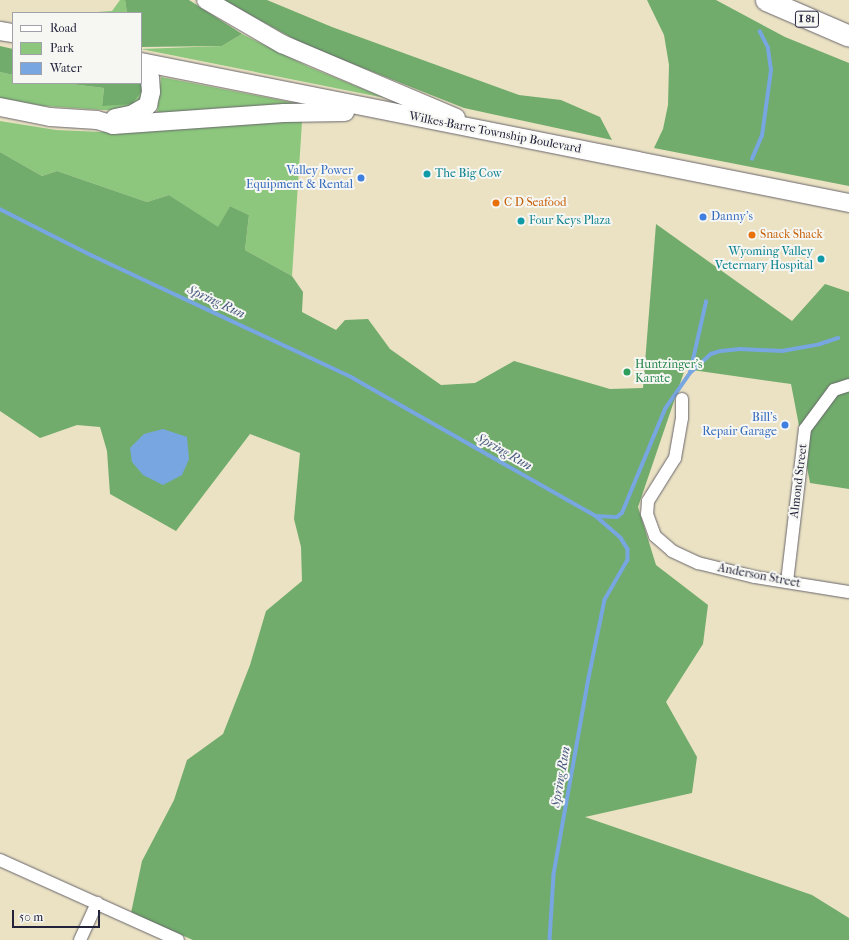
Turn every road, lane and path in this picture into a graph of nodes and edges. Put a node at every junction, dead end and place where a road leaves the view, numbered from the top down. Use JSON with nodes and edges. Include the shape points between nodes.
{"nodes":[{"id":1,"x":206,"y":0,"type":"edge"},
{"id":2,"x":766,"y":0,"type":"edge"},
{"id":3,"x":0,"y":31,"type":"edge"},
{"id":4,"x":12,"y":34,"type":"edge"},
{"id":5,"x":849,"y":36,"type":"edge"},
{"id":6,"x":142,"y":62,"type":"edge"},
{"id":7,"x":142,"y":71,"type":"edge"},
{"id":8,"x":0,"y":108,"type":"edge"},
{"id":9,"x":368,"y":109,"type":"junction"},
{"id":10,"x":97,"y":120,"type":"junction"},
{"id":11,"x":478,"y":128,"type":"junction"},
{"id":12,"x":849,"y":203,"type":"edge"},
{"id":13,"x":849,"y":385,"type":"edge"},
{"id":14,"x":682,"y":399,"type":"dead end"},
{"id":15,"x":787,"y":582,"type":"junction"},
{"id":16,"x":849,"y":592,"type":"edge"},
{"id":17,"x":0,"y":860,"type":"edge"},
{"id":18,"x":97,"y":903,"type":"junction"},
{"id":19,"x":80,"y":940,"type":"edge"},
{"id":20,"x":178,"y":940,"type":"edge"}],
"edges":[{"from":1,"to":11,"type":"main road","via":[[282,44]]},
{"from":2,"to":5,"type":"highway","number":"I 81"},
{"from":3,"to":4,"type":"main road"},
{"from":6,"to":9,"type":"main road","name":"Wilkes-Barre Township Boulevard"},
{"from":7,"to":10,"type":"main road","via":[[150,78],[151,92],[148,105],[131,116]]},
{"from":8,"to":10,"type":"main road","via":[[50,117]]},
{"from":9,"to":10,"type":"main road","via":[[113,125]]},
{"from":9,"to":11,"type":"main road","name":"Wilkes-Barre Township Boulevard"},
{"from":11,"to":12,"type":"main road","name":"Wilkes-Barre Township Boulevard"},
{"from":13,"to":15,"type":"street","name":"Almond Street","via":[[834,390],[805,429]]},
{"from":14,"to":15,"type":"street","name":"Anderson Street","via":[[682,418],[675,458],[648,501],[647,514],[655,536],[672,551],[698,563],[730,572]]},
{"from":15,"to":16,"type":"street","name":"Anderson Street"},
{"from":17,"to":18,"type":"street"},
{"from":18,"to":19,"type":"street"},
{"from":18,"to":20,"type":"street"}]}
